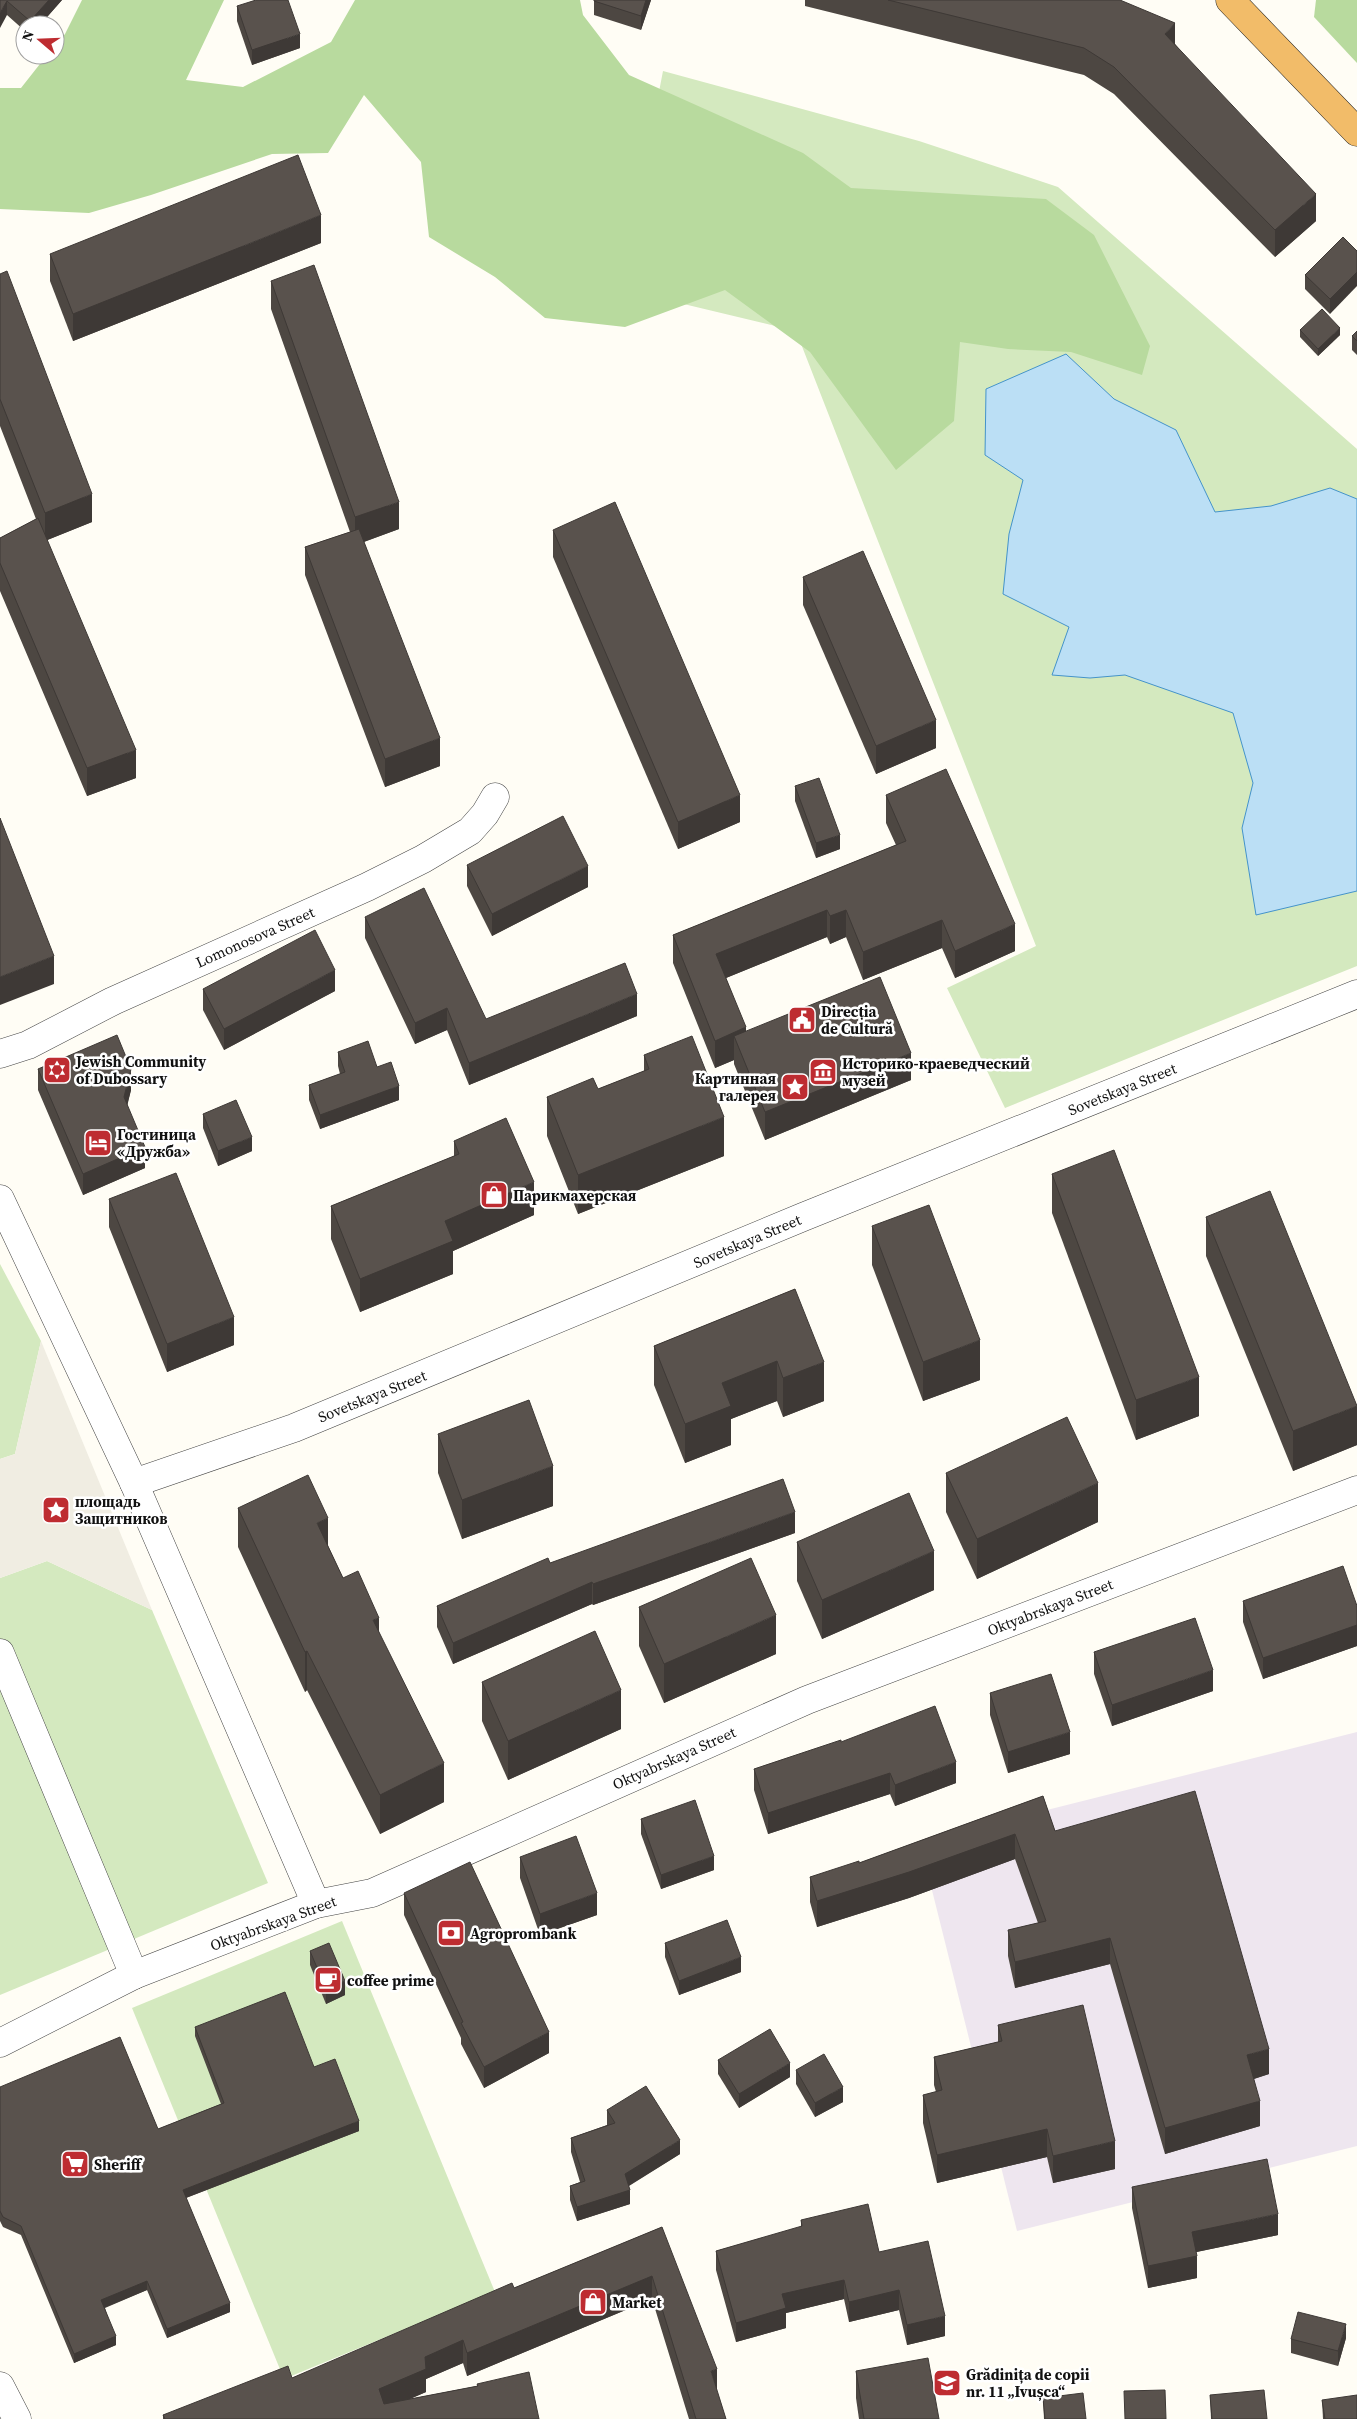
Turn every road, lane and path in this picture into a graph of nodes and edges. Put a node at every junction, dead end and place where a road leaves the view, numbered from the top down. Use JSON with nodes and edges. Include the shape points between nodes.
{"nodes":[{"id":1,"x":1230,"y":0,"type":"edge"},
{"id":2,"x":1357,"y":132,"type":"edge"},
{"id":3,"x":494,"y":797,"type":"dead end"},
{"id":4,"x":1357,"y":994,"type":"edge"},
{"id":5,"x":0,"y":1054,"type":"edge"},
{"id":6,"x":0,"y":1199,"type":"edge"},
{"id":7,"x":134,"y":1483,"type":"junction"},
{"id":8,"x":1357,"y":1490,"type":"edge"},
{"id":9,"x":0,"y":1653,"type":"edge"},
{"id":10,"x":316,"y":1904,"type":"junction"},
{"id":11,"x":134,"y":1975,"type":"junction"},
{"id":12,"x":0,"y":2043,"type":"edge"},
{"id":13,"x":0,"y":2386,"type":"edge"},
{"id":14,"x":17,"y":2419,"type":"edge"}],
"edges":[{"from":1,"to":2,"type":"highway"},
{"from":3,"to":5,"type":"street","name":"Lomonosova Street","via":[[485,814],[470,830],[368,887],[113,1001],[28,1045]]},
{"from":4,"to":7,"type":"street","name":"Sovetskaya Street","via":[[812,1214],[310,1422]]},
{"from":6,"to":7,"type":"street"},
{"from":7,"to":10,"type":"street"},
{"from":8,"to":10,"type":"street","name":"Oktyabrskaya Street","via":[[807,1700],[372,1893]]},
{"from":9,"to":11,"type":"street"},
{"from":10,"to":11,"type":"street","name":"Oktyabrskaya Street"},
{"from":11,"to":12,"type":"street","name":"Oktyabrskaya Street"},
{"from":13,"to":14,"type":"street"}]}
